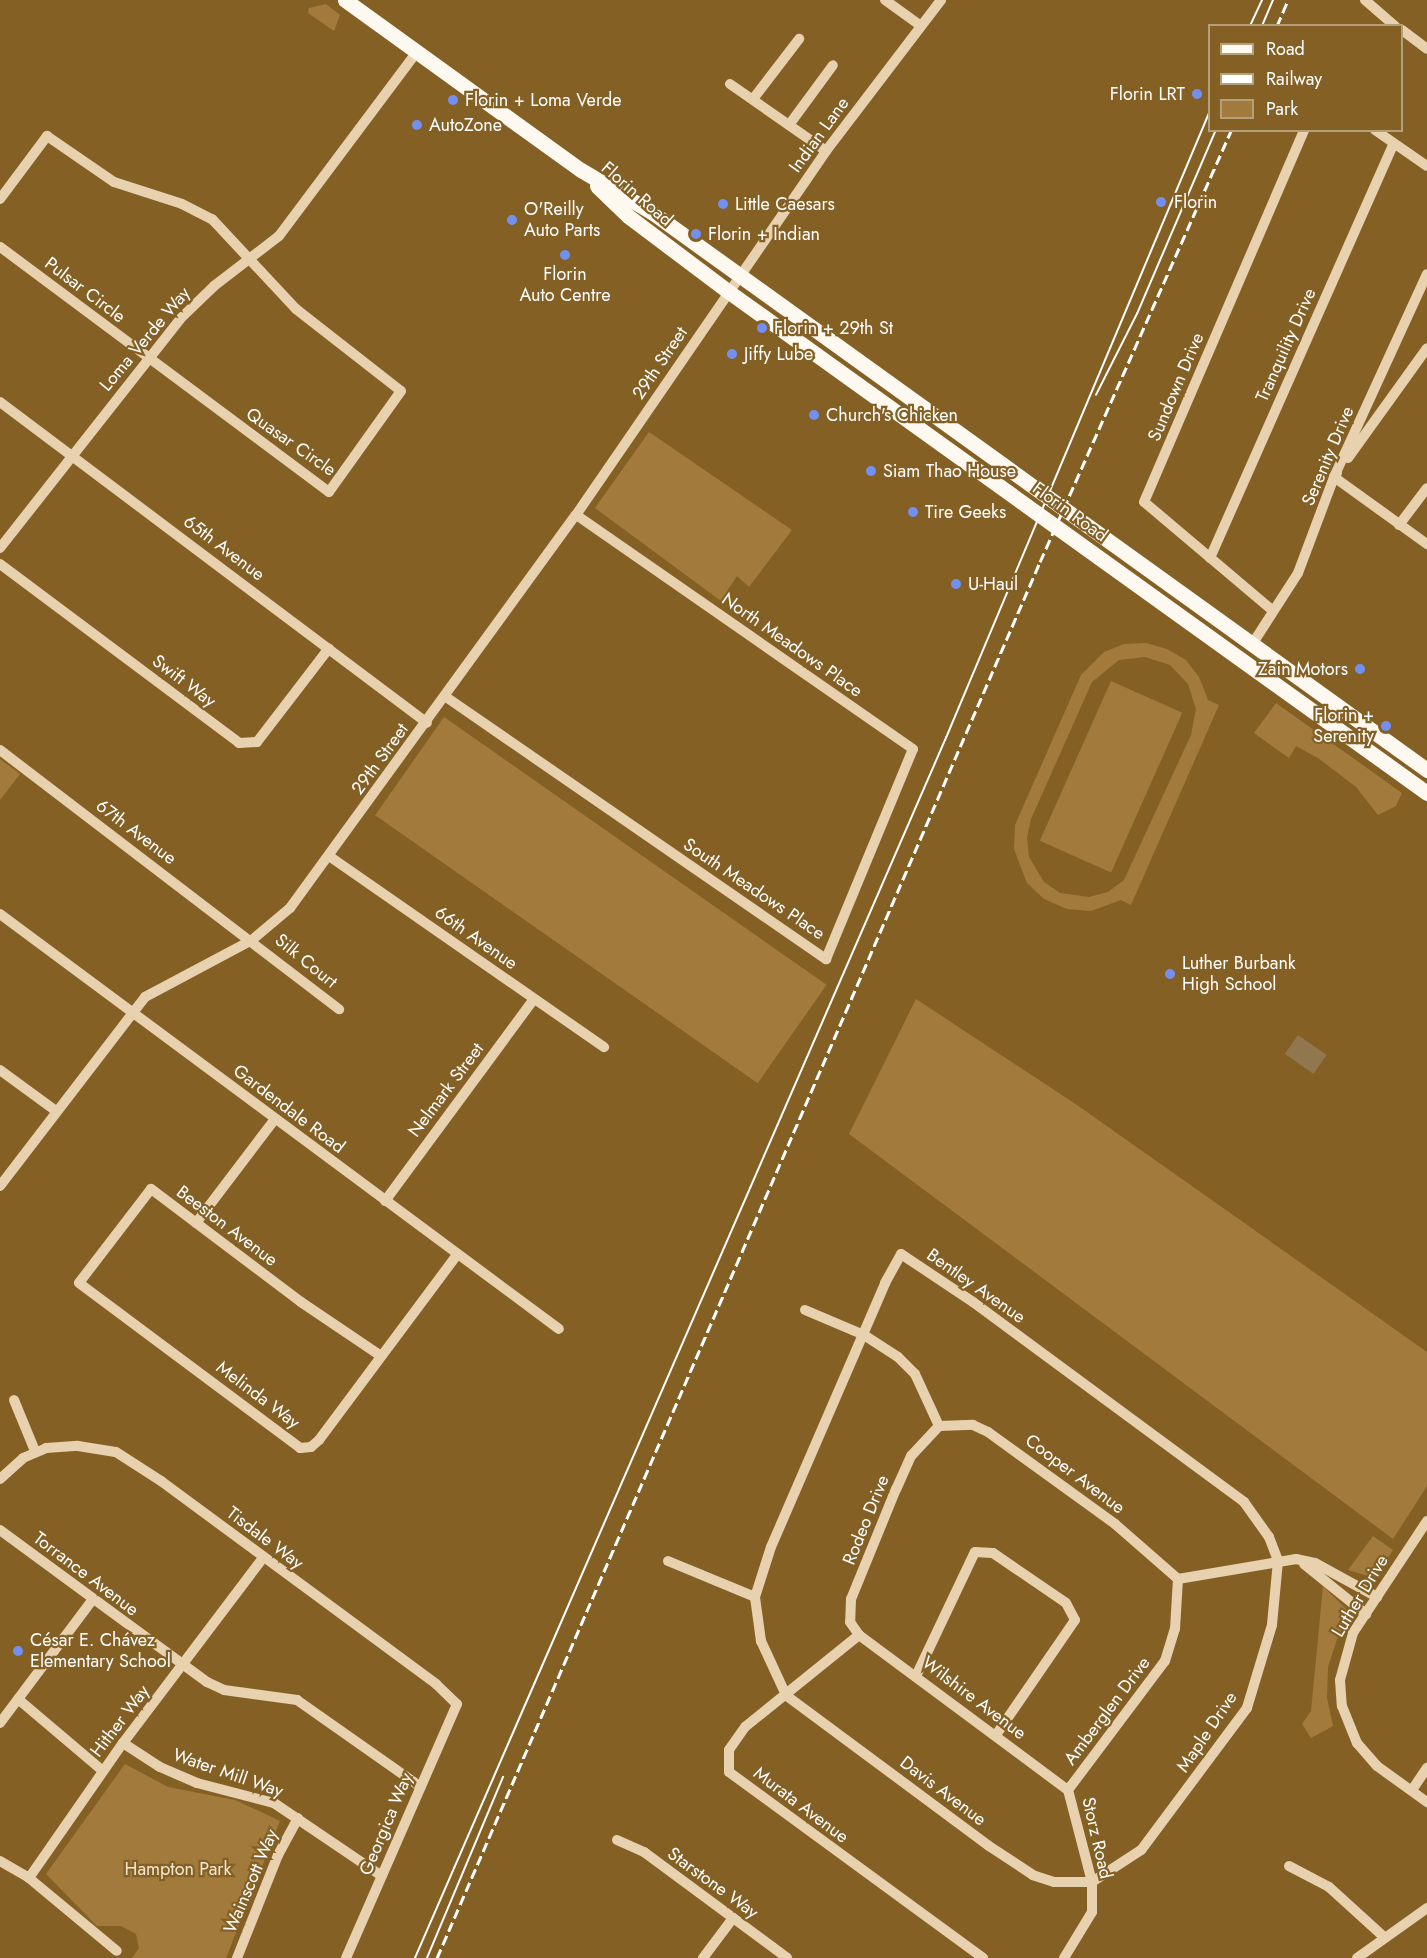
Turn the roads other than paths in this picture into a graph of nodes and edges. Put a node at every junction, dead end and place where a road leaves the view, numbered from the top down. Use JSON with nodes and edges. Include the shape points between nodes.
{"nodes":[{"id":1,"x":345,"y":0,"type":"edge"},
{"id":2,"x":885,"y":0,"type":"edge"},
{"id":3,"x":941,"y":0,"type":"edge"},
{"id":4,"x":1364,"y":1,"type":"edge"},
{"id":5,"x":1393,"y":24,"type":"edge"},
{"id":6,"x":921,"y":26,"type":"junction"},
{"id":7,"x":1403,"y":31,"type":"edge"},
{"id":8,"x":800,"y":39,"type":"dead end"},
{"id":9,"x":1427,"y":49,"type":"edge"},
{"id":10,"x":416,"y":53,"type":"junction"},
{"id":11,"x":833,"y":65,"type":"dead end"},
{"id":12,"x":730,"y":84,"type":"dead end"},
{"id":13,"x":753,"y":99,"type":"junction"},
{"id":14,"x":789,"y":125,"type":"junction"},
{"id":15,"x":1303,"y":132,"type":"edge"},
{"id":16,"x":1377,"y":132,"type":"edge"},
{"id":17,"x":1393,"y":145,"type":"junction"},
{"id":18,"x":826,"y":151,"type":"junction"},
{"id":19,"x":1427,"y":166,"type":"edge"},
{"id":20,"x":581,"y":170,"type":"junction"},
{"id":21,"x":0,"y":199,"type":"edge"},
{"id":22,"x":0,"y":247,"type":"edge"},
{"id":23,"x":252,"y":261,"type":"junction"},
{"id":24,"x":1427,"y":274,"type":"edge"},
{"id":25,"x":739,"y":277,"type":"junction"},
{"id":26,"x":729,"y":292,"type":"junction"},
{"id":27,"x":1427,"y":348,"type":"edge"},
{"id":28,"x":150,"y":358,"type":"junction"},
{"id":29,"x":0,"y":402,"type":"edge"},
{"id":30,"x":71,"y":453,"type":"junction"},
{"id":31,"x":1334,"y":477,"type":"junction"},
{"id":32,"x":1427,"y":488,"type":"edge"},
{"id":33,"x":576,"y":515,"type":"junction"},
{"id":34,"x":1399,"y":525,"type":"junction"},
{"id":35,"x":1427,"y":544,"type":"edge"},
{"id":36,"x":0,"y":548,"type":"edge"},
{"id":37,"x":1210,"y":558,"type":"junction"},
{"id":38,"x":0,"y":564,"type":"edge"},
{"id":39,"x":1272,"y":610,"type":"junction"},
{"id":40,"x":1251,"y":646,"type":"junction"},
{"id":41,"x":1224,"y":647,"type":"junction"},
{"id":42,"x":330,"y":648,"type":"junction"},
{"id":43,"x":446,"y":697,"type":"junction"},
{"id":44,"x":427,"y":723,"type":"junction"},
{"id":45,"x":0,"y":750,"type":"edge"},
{"id":46,"x":1427,"y":770,"type":"edge"},
{"id":47,"x":1424,"y":786,"type":"edge"},
{"id":48,"x":878,"y":835,"type":"joint"},
{"id":49,"x":329,"y":856,"type":"junction"},
{"id":50,"x":0,"y":914,"type":"edge"},
{"id":51,"x":252,"y":939,"type":"junction"},
{"id":52,"x":534,"y":999,"type":"junction"},
{"id":53,"x":339,"y":1009,"type":"dead end"},
{"id":54,"x":130,"y":1011,"type":"junction"},
{"id":55,"x":604,"y":1047,"type":"dead end"},
{"id":56,"x":0,"y":1070,"type":"edge"},
{"id":57,"x":56,"y":1111,"type":"junction"},
{"id":58,"x":275,"y":1119,"type":"junction"},
{"id":59,"x":0,"y":1186,"type":"edge"},
{"id":60,"x":385,"y":1201,"type":"junction"},
{"id":61,"x":196,"y":1223,"type":"junction"},
{"id":62,"x":457,"y":1255,"type":"junction"},
{"id":63,"x":79,"y":1283,"type":"joint"},
{"id":64,"x":805,"y":1310,"type":"dead end"},
{"id":65,"x":559,"y":1329,"type":"dead end"},
{"id":66,"x":864,"y":1335,"type":"junction"},
{"id":67,"x":381,"y":1356,"type":"junction"},
{"id":68,"x":15,"y":1400,"type":"dead end"},
{"id":69,"x":939,"y":1426,"type":"junction"},
{"id":70,"x":35,"y":1451,"type":"junction"},
{"id":71,"x":0,"y":1479,"type":"edge"},
{"id":72,"x":1427,"y":1521,"type":"edge"},
{"id":73,"x":0,"y":1530,"type":"edge"},
{"id":74,"x":263,"y":1558,"type":"junction"},
{"id":75,"x":1296,"y":1559,"type":"junction"},
{"id":76,"x":668,"y":1561,"type":"dead end"},
{"id":77,"x":1278,"y":1562,"type":"junction"},
{"id":78,"x":1178,"y":1579,"type":"junction"},
{"id":79,"x":1377,"y":1597,"type":"junction"},
{"id":80,"x":755,"y":1598,"type":"junction"},
{"id":81,"x":93,"y":1599,"type":"junction"},
{"id":82,"x":1366,"y":1614,"type":"junction"},
{"id":83,"x":859,"y":1635,"type":"junction"},
{"id":84,"x":182,"y":1665,"type":"junction"},
{"id":85,"x":916,"y":1676,"type":"junction"},
{"id":86,"x":786,"y":1695,"type":"junction"},
{"id":87,"x":18,"y":1699,"type":"junction"},
{"id":88,"x":457,"y":1704,"type":"joint"},
{"id":89,"x":0,"y":1722,"type":"edge"},
{"id":90,"x":996,"y":1735,"type":"junction"},
{"id":91,"x":123,"y":1743,"type":"junction"},
{"id":92,"x":1427,"y":1768,"type":"edge"},
{"id":93,"x":102,"y":1771,"type":"junction"},
{"id":94,"x":421,"y":1787,"type":"junction"},
{"id":95,"x":1068,"y":1790,"type":"junction"},
{"id":96,"x":1412,"y":1790,"type":"junction"},
{"id":97,"x":1427,"y":1802,"type":"edge"},
{"id":98,"x":298,"y":1818,"type":"junction"},
{"id":99,"x":617,"y":1840,"type":"dead end"},
{"id":100,"x":0,"y":1862,"type":"edge"},
{"id":101,"x":1289,"y":1866,"type":"dead end"},
{"id":102,"x":382,"y":1876,"type":"junction"},
{"id":103,"x":29,"y":1878,"type":"junction"},
{"id":104,"x":1092,"y":1882,"type":"junction"},
{"id":105,"x":1427,"y":1908,"type":"edge"},
{"id":106,"x":733,"y":1918,"type":"junction"},
{"id":107,"x":1384,"y":1937,"type":"junction"},
{"id":108,"x":117,"y":1951,"type":"dead end"},
{"id":109,"x":237,"y":1958,"type":"edge"},
{"id":110,"x":346,"y":1958,"type":"edge"},
{"id":111,"x":703,"y":1958,"type":"edge"},
{"id":112,"x":787,"y":1958,"type":"edge"},
{"id":113,"x":983,"y":1958,"type":"edge"},
{"id":114,"x":1064,"y":1958,"type":"edge"},
{"id":115,"x":1357,"y":1958,"type":"edge"}],
"edges":[{"from":1,"to":10,"type":"main road","name":"Florin Road"},
{"from":2,"to":6,"type":"street"},
{"from":3,"to":6,"type":"street","name":"Indian Lane"},
{"from":4,"to":5,"type":"street"},
{"from":6,"to":18,"type":"street","name":"Indian Lane"},
{"from":7,"to":9,"type":"street"},
{"from":8,"to":13,"type":"street"},
{"from":10,"to":20,"type":"main road","name":"Florin Road"},
{"from":10,"to":23,"type":"street","name":"Loma Verde Way","via":[[279,236]]},
{"from":11,"to":14,"type":"street"},
{"from":12,"to":13,"type":"street"},
{"from":13,"to":14,"type":"street"},
{"from":14,"to":18,"type":"street"},
{"from":15,"to":37,"type":"street","name":"Sundown Drive","via":[[1144,502]]},
{"from":16,"to":17,"type":"street"},
{"from":17,"to":19,"type":"street"},
{"from":17,"to":37,"type":"street","name":"Tranquility Drive"},
{"from":18,"to":25,"type":"street","name":"Indian Lane"},
{"from":20,"to":25,"type":"main road","name":"Florin Road","via":[[645,208]]},
{"from":20,"to":26,"type":"main road","name":"Florin Road","via":[[628,216]]},
{"from":21,"to":23,"type":"street","via":[[46,136],[114,182],[197,210],[226,231]]},
{"from":22,"to":28,"type":"street","name":"Pulsar Circle"},
{"from":23,"to":28,"type":"street","name":"Loma Verde Way","via":[[198,300]]},
{"from":23,"to":28,"type":"street","name":"Quasar Circle","via":[[318,328],[401,391],[329,492]]},
{"from":24,"to":31,"type":"street","name":"Serenity Drive"},
{"from":25,"to":26,"type":"street","name":"Indian Lane"},
{"from":25,"to":40,"type":"main road","name":"Florin Road"},
{"from":26,"to":33,"type":"street","name":"29th Street"},
{"from":26,"to":41,"type":"main road","name":"Florin Road"},
{"from":27,"to":31,"type":"street"},
{"from":28,"to":30,"type":"street","name":"Loma Verde Way"},
{"from":29,"to":30,"type":"street","name":"65th Avenue"},
{"from":30,"to":36,"type":"street","name":"Loma Verde Way"},
{"from":30,"to":42,"type":"street","name":"65th Avenue"},
{"from":31,"to":34,"type":"street"},
{"from":31,"to":39,"type":"street","name":"Serenity Drive","via":[[1298,573]]},
{"from":32,"to":34,"type":"street"},
{"from":33,"to":43,"type":"street","name":"29th Street"},
{"from":33,"to":48,"type":"street","name":"North Meadows Place","via":[[913,748]]},
{"from":34,"to":35,"type":"street"},
{"from":37,"to":39,"type":"street","name":"Sundown Drive"},
{"from":38,"to":42,"type":"street","name":"Swift Way","via":[[239,743],[257,742]]},
{"from":39,"to":40,"type":"street","name":"Serenity Drive"},
{"from":40,"to":41,"type":"main road"},
{"from":40,"to":46,"type":"main road","name":"Florin Road"},
{"from":41,"to":47,"type":"main road","name":"Florin Road"},
{"from":42,"to":44,"type":"street","name":"65th Avenue"},
{"from":43,"to":44,"type":"street","name":"29th Street"},
{"from":43,"to":48,"type":"street","name":"South Meadows Place","via":[[826,959]]},
{"from":44,"to":49,"type":"street","name":"29th Street"},
{"from":45,"to":51,"type":"street","name":"67th Avenue"},
{"from":49,"to":51,"type":"street","name":"29th Street","via":[[282,918]]},
{"from":49,"to":52,"type":"street","name":"66th Avenue"},
{"from":50,"to":54,"type":"street","name":"Gardendale Road"},
{"from":51,"to":53,"type":"street","name":"Silk Court"},
{"from":51,"to":54,"type":"street","name":"29th Street","via":[[161,985]]},
{"from":52,"to":55,"type":"street","name":"66th Avenue"},
{"from":52,"to":60,"type":"street","name":"Nelmark Street"},
{"from":54,"to":57,"type":"street","name":"29th Street"},
{"from":54,"to":58,"type":"street","name":"Gardendale Road"},
{"from":56,"to":57,"type":"street"},
{"from":57,"to":59,"type":"street","name":"29th Street"},
{"from":58,"to":60,"type":"street","name":"Gardendale Road"},
{"from":58,"to":61,"type":"street"},
{"from":60,"to":62,"type":"street","name":"Gardendale Road"},
{"from":61,"to":63,"type":"street","name":"Beeston Avenue","via":[[151,1189]]},
{"from":61,"to":67,"type":"street","name":"Beeston Avenue"},
{"from":62,"to":65,"type":"street","name":"Gardendale Road"},
{"from":62,"to":67,"type":"street","name":"Melinda Way"},
{"from":63,"to":67,"type":"street","name":"Melinda Way","via":[[300,1448],[311,1447],[320,1440]]},
{"from":64,"to":66,"type":"street"},
{"from":66,"to":69,"type":"street","via":[[915,1374]]},
{"from":66,"to":77,"type":"street","name":"Bentley Avenue","via":[[902,1254],[1244,1502],[1269,1537]]},
{"from":66,"to":80,"type":"street","name":"Bentley Avenue","via":[[771,1547]]},
{"from":68,"to":70,"type":"street"},
{"from":69,"to":78,"type":"street","name":"Cooper Avenue","via":[[972,1425],[988,1432],[1115,1524]]},
{"from":69,"to":83,"type":"street","name":"Rodeo Drive","via":[[911,1456],[851,1599],[850,1622]]},
{"from":70,"to":71,"type":"street","name":"Tisdale Way"},
{"from":70,"to":74,"type":"street","name":"Tisdale Way","via":[[60,1445],[116,1452]]},
{"from":72,"to":79,"type":"street","name":"Luther Drive"},
{"from":73,"to":81,"type":"street","name":"Torrance Avenue"},
{"from":74,"to":84,"type":"street","name":"Hither Way"},
{"from":74,"to":88,"type":"street","name":"Tisdale Way","via":[[436,1684]]},
{"from":75,"to":77,"type":"street"},
{"from":75,"to":79,"type":"street","via":[[1315,1563]]},
{"from":75,"to":82,"type":"street"},
{"from":76,"to":80,"type":"street"},
{"from":77,"to":78,"type":"street"},
{"from":77,"to":104,"type":"street","name":"Maple Drive","via":[[1272,1624],[1247,1708],[1141,1850]]},
{"from":78,"to":95,"type":"street","name":"Amberglen Drive","via":[[1175,1629],[1165,1661]]},
{"from":79,"to":82,"type":"street","name":"Luther Drive"},
{"from":80,"to":86,"type":"street","name":"Bentley Avenue","via":[[761,1641]]},
{"from":81,"to":84,"type":"street","name":"Torrance Avenue"},
{"from":81,"to":87,"type":"street"},
{"from":82,"to":96,"type":"street","name":"Luther Drive","via":[[1348,1643],[1342,1665],[1344,1713],[1366,1755]]},
{"from":83,"to":85,"type":"street","name":"Wilshire Avenue"},
{"from":83,"to":86,"type":"street","name":"Murata Avenue"},
{"from":84,"to":91,"type":"street","name":"Hither Way"},
{"from":84,"to":94,"type":"street","name":"Torrance Avenue","via":[[224,1690],[297,1700]]},
{"from":85,"to":90,"type":"street","name":"Wilshire Avenue"},
{"from":85,"to":90,"type":"street","via":[[975,1552],[993,1553],[1066,1603],[1075,1620]]},
{"from":86,"to":104,"type":"street","name":"Davis Avenue","via":[[1033,1875],[1054,1882]]},
{"from":86,"to":113,"type":"street","name":"Murata Avenue","via":[[745,1727],[729,1750],[729,1772]]},
{"from":87,"to":89,"type":"street"},
{"from":87,"to":93,"type":"street"},
{"from":88,"to":94,"type":"street","name":"Georgica Way"},
{"from":90,"to":95,"type":"street","name":"Wilshire Avenue"},
{"from":91,"to":93,"type":"street","name":"Hither Way"},
{"from":91,"to":98,"type":"street","name":"Water Mill Way","via":[[179,1775],[274,1803]]},
{"from":92,"to":96,"type":"street"},
{"from":93,"to":103,"type":"street","name":"Hither Way"},
{"from":94,"to":102,"type":"street","name":"Georgica Way"},
{"from":95,"to":104,"type":"street","name":"Storz Road"},
{"from":96,"to":97,"type":"street","name":"Luther Drive"},
{"from":98,"to":102,"type":"street","name":"Water Mill Way"},
{"from":98,"to":109,"type":"street","name":"Wainscott Way","via":[[278,1855]]},
{"from":99,"to":106,"type":"street","name":"Starstone Way","via":[[644,1852]]},
{"from":100,"to":103,"type":"street"},
{"from":101,"to":107,"type":"street","via":[[1329,1887]]},
{"from":102,"to":110,"type":"street","name":"Georgica Way"},
{"from":103,"to":108,"type":"street"},
{"from":104,"to":114,"type":"street","name":"Storz Road","via":[[1092,1912]]},
{"from":105,"to":107,"type":"street"},
{"from":106,"to":111,"type":"street"},
{"from":106,"to":112,"type":"street","name":"Starstone Way"},
{"from":107,"to":115,"type":"street"}]}
